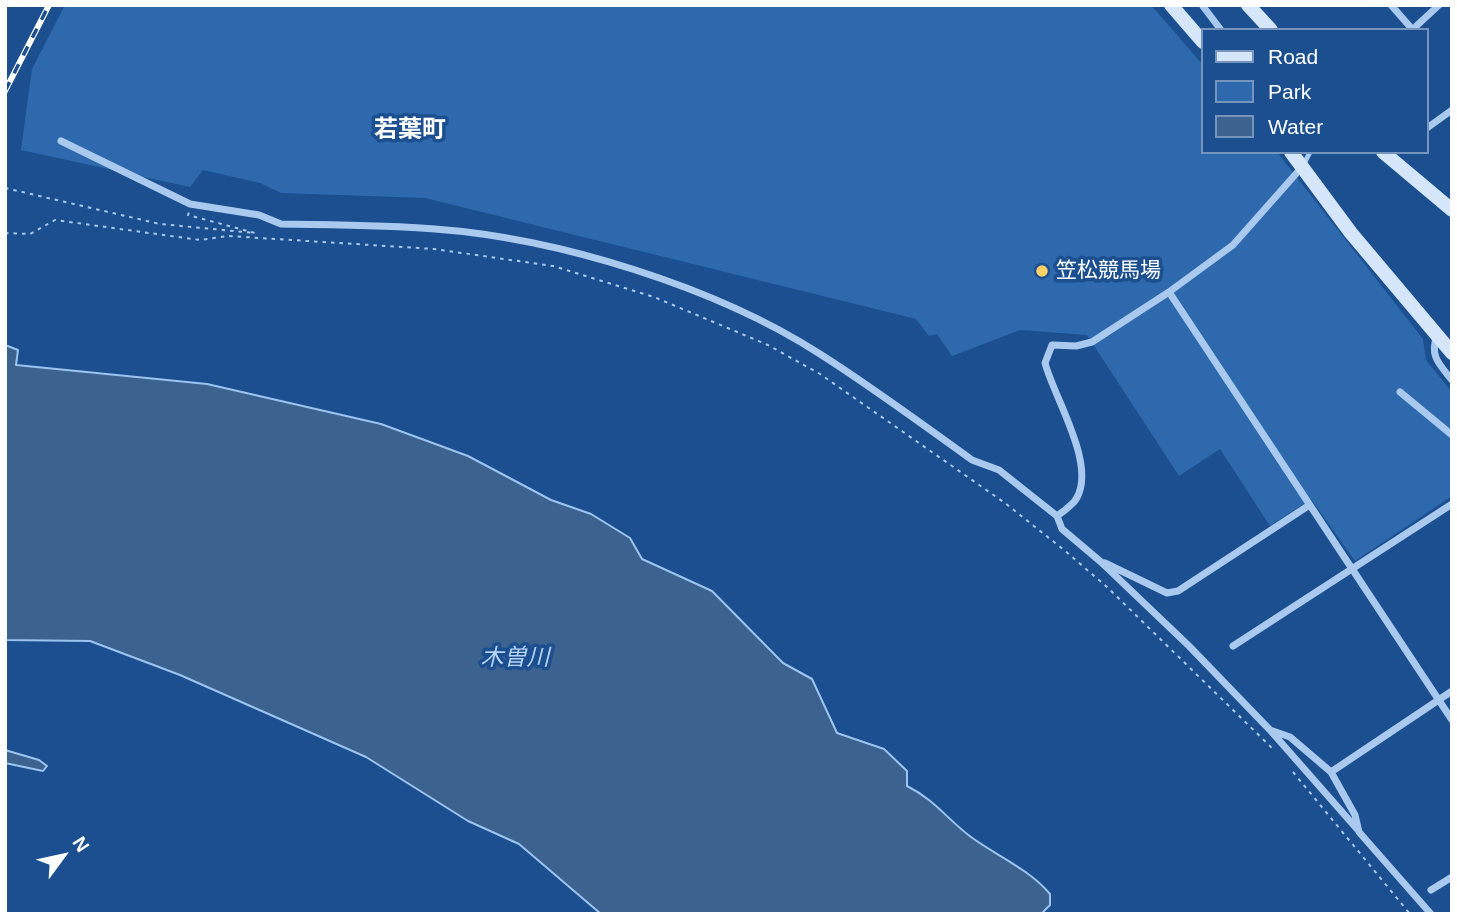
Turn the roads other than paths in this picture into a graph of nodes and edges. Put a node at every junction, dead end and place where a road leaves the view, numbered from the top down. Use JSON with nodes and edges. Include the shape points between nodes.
{"nodes":[{"id":1,"x":1171,"y":5,"type":"edge"},
{"id":2,"x":1202,"y":5,"type":"edge"},
{"id":3,"x":1248,"y":5,"type":"edge"},
{"id":4,"x":1391,"y":5,"type":"edge"},
{"id":5,"x":1439,"y":5,"type":"edge"},
{"id":6,"x":1219,"y":28,"type":"edge"},
{"id":7,"x":1269,"y":28,"type":"edge"},
{"id":8,"x":1411,"y":28,"type":"edge"},
{"id":9,"x":1413,"y":28,"type":"edge"},
{"id":10,"x":1202,"y":41,"type":"edge"},
{"id":11,"x":1452,"y":110,"type":"edge"},
{"id":12,"x":1429,"y":127,"type":"edge"},
{"id":13,"x":61,"y":141,"type":"dead end"},
{"id":14,"x":1292,"y":154,"type":"edge"},
{"id":15,"x":1309,"y":154,"type":"edge"},
{"id":16,"x":1388,"y":154,"type":"edge"},
{"id":17,"x":1302,"y":167,"type":"junction"},
{"id":18,"x":1452,"y":210,"type":"edge"},
{"id":19,"x":1169,"y":292,"type":"junction"},
{"id":20,"x":1437,"y":337,"type":"junction"},
{"id":21,"x":1452,"y":353,"type":"edge"},
{"id":22,"x":1452,"y":380,"type":"edge"},
{"id":23,"x":1400,"y":392,"type":"dead end"},
{"id":24,"x":1452,"y":435,"type":"edge"},
{"id":25,"x":1452,"y":505,"type":"edge"},
{"id":26,"x":1308,"y":506,"type":"junction"},
{"id":27,"x":1057,"y":516,"type":"junction"},
{"id":28,"x":1101,"y":562,"type":"junction"},
{"id":29,"x":1351,"y":570,"type":"junction"},
{"id":30,"x":1233,"y":646,"type":"dead end"},
{"id":31,"x":1452,"y":691,"type":"edge"},
{"id":32,"x":1438,"y":700,"type":"junction"},
{"id":33,"x":1452,"y":720,"type":"edge"},
{"id":34,"x":1270,"y":730,"type":"junction"},
{"id":35,"x":1331,"y":772,"type":"junction"},
{"id":36,"x":1359,"y":832,"type":"junction"},
{"id":37,"x":1452,"y":877,"type":"edge"},
{"id":38,"x":1431,"y":890,"type":"dead end"},
{"id":39,"x":1431,"y":914,"type":"edge"}],
"edges":[{"from":1,"to":10,"type":"street"},
{"from":2,"to":6,"type":"street"},
{"from":3,"to":7,"type":"street"},
{"from":4,"to":8,"type":"street"},
{"from":5,"to":9,"type":"street"},
{"from":11,"to":12,"type":"street"},
{"from":13,"to":27,"type":"street","via":[[190,204],[259,215],[281,224],[436,229],[505,239],[588,256],[695,293],[819,352],[972,460],[999,471]]},
{"from":14,"to":17,"type":"street"},
{"from":15,"to":17,"type":"lane"},
{"from":16,"to":18,"type":"street"},
{"from":17,"to":19,"type":"street","via":[[1233,245]]},
{"from":17,"to":20,"type":"street"},
{"from":19,"to":26,"type":"street"},
{"from":19,"to":27,"type":"street","via":[[1092,342],[1052,345],[1045,363],[1080,459],[1082,481],[1075,500]]},
{"from":20,"to":21,"type":"street"},
{"from":20,"to":22,"type":"street","via":[[1434,359]]},
{"from":23,"to":24,"type":"street"},
{"from":25,"to":29,"type":"street"},
{"from":26,"to":28,"type":"street","via":[[1178,591],[1167,593]]},
{"from":26,"to":29,"type":"street"},
{"from":27,"to":28,"type":"street","via":[[1062,530]]},
{"from":28,"to":34,"type":"street"},
{"from":29,"to":30,"type":"street"},
{"from":29,"to":32,"type":"street"},
{"from":31,"to":32,"type":"street"},
{"from":32,"to":33,"type":"street"},
{"from":32,"to":35,"type":"street"},
{"from":34,"to":35,"type":"street","via":[[1290,737]]},
{"from":34,"to":36,"type":"street"},
{"from":35,"to":36,"type":"street","via":[[1355,815]]},
{"from":36,"to":39,"type":"street"},
{"from":37,"to":38,"type":"street"}]}
